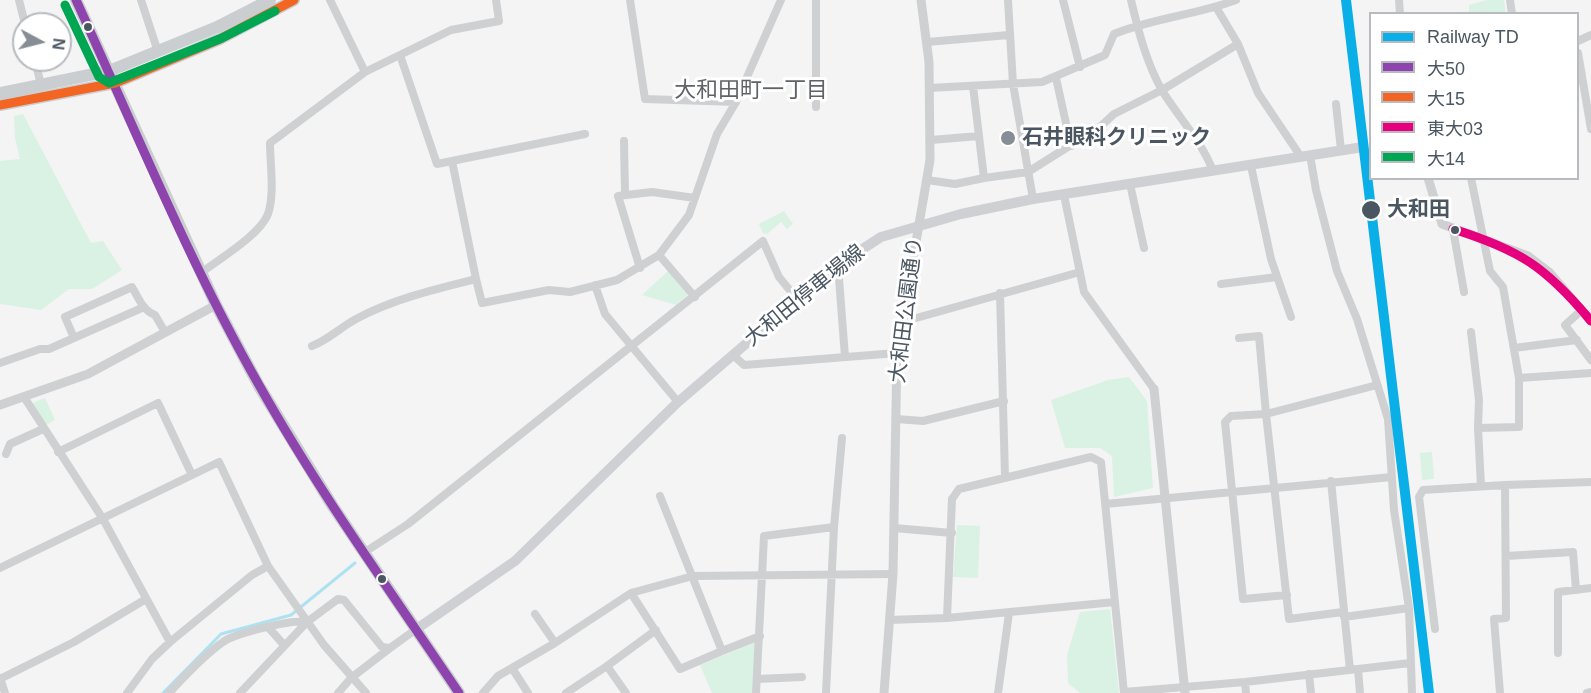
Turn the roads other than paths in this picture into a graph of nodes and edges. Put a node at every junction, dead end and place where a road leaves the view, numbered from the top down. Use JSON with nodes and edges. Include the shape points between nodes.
{"nodes":[{"id":1,"x":76,"y":0,"type":"edge"},
{"id":2,"x":141,"y":0,"type":"edge"},
{"id":3,"x":270,"y":0,"type":"edge"},
{"id":4,"x":294,"y":0,"type":"edge"},
{"id":5,"x":330,"y":0,"type":"edge"},
{"id":6,"x":496,"y":0,"type":"edge"},
{"id":7,"x":630,"y":0,"type":"edge"},
{"id":8,"x":781,"y":0,"type":"edge"},
{"id":9,"x":816,"y":0,"type":"edge"},
{"id":10,"x":921,"y":0,"type":"edge"},
{"id":11,"x":1008,"y":0,"type":"edge"},
{"id":12,"x":1063,"y":0,"type":"edge"},
{"id":13,"x":1131,"y":0,"type":"edge"},
{"id":14,"x":1204,"y":0,"type":"edge"},
{"id":15,"x":1236,"y":0,"type":"edge"},
{"id":16,"x":1216,"y":7,"type":"junction"},
{"id":17,"x":1206,"y":10,"type":"junction"},
{"id":18,"x":1137,"y":25,"type":"junction"},
{"id":19,"x":1009,"y":35,"type":"junction"},
{"id":20,"x":927,"y":42,"type":"junction"},
{"id":21,"x":1238,"y":44,"type":"junction"},
{"id":22,"x":158,"y":52,"type":"junction"},
{"id":23,"x":400,"y":55,"type":"junction"},
{"id":24,"x":1579,"y":58,"type":"edge"},
{"id":25,"x":1080,"y":67,"type":"junction"},
{"id":26,"x":109,"y":71,"type":"junction"},
{"id":27,"x":38,"y":72,"type":"edge"},
{"id":28,"x":365,"y":72,"type":"junction"},
{"id":29,"x":1056,"y":78,"type":"junction"},
{"id":30,"x":115,"y":83,"type":"junction"},
{"id":31,"x":1013,"y":84,"type":"junction"},
{"id":32,"x":41,"y":85,"type":"junction"},
{"id":33,"x":973,"y":86,"type":"junction"},
{"id":34,"x":929,"y":88,"type":"junction"},
{"id":35,"x":1162,"y":90,"type":"junction"},
{"id":36,"x":0,"y":93,"type":"edge"},
{"id":37,"x":736,"y":102,"type":"junction"},
{"id":38,"x":1336,"y":104,"type":"dead end"},
{"id":39,"x":0,"y":105,"type":"edge"},
{"id":40,"x":816,"y":107,"type":"dead end"},
{"id":41,"x":1590,"y":119,"type":"edge"},
{"id":42,"x":1591,"y":129,"type":"edge"},
{"id":43,"x":585,"y":134,"type":"dead end"},
{"id":44,"x":979,"y":136,"type":"junction"},
{"id":45,"x":931,"y":140,"type":"junction"},
{"id":46,"x":624,"y":141,"type":"dead end"},
{"id":47,"x":1071,"y":146,"type":"junction"},
{"id":48,"x":1367,"y":146,"type":"edge"},
{"id":49,"x":1341,"y":150,"type":"junction"},
{"id":50,"x":1306,"y":156,"type":"junction"},
{"id":51,"x":452,"y":161,"type":"junction"},
{"id":52,"x":1251,"y":166,"type":"junction"},
{"id":53,"x":1212,"y":171,"type":"junction"},
{"id":54,"x":1028,"y":172,"type":"junction"},
{"id":55,"x":984,"y":178,"type":"junction"},
{"id":56,"x":927,"y":180,"type":"junction"},
{"id":57,"x":1429,"y":180,"type":"edge"},
{"id":58,"x":1471,"y":180,"type":"edge"},
{"id":59,"x":1130,"y":184,"type":"junction"},
{"id":60,"x":625,"y":194,"type":"junction"},
{"id":61,"x":1064,"y":195,"type":"junction"},
{"id":62,"x":695,"y":198,"type":"junction"},
{"id":63,"x":1033,"y":200,"type":"junction"},
{"id":64,"x":918,"y":225,"type":"junction"},
{"id":65,"x":1453,"y":229,"type":"junction"},
{"id":66,"x":1484,"y":238,"type":"junction"},
{"id":67,"x":1143,"y":248,"type":"dead end"},
{"id":68,"x":659,"y":255,"type":"junction"},
{"id":69,"x":838,"y":265,"type":"junction"},
{"id":70,"x":640,"y":268,"type":"junction"},
{"id":71,"x":1080,"y":272,"type":"junction"},
{"id":72,"x":201,"y":273,"type":"junction"},
{"id":73,"x":1277,"y":277,"type":"junction"},
{"id":74,"x":476,"y":279,"type":"junction"},
{"id":75,"x":1221,"y":284,"type":"dead end"},
{"id":76,"x":595,"y":285,"type":"junction"},
{"id":77,"x":1464,"y":292,"type":"dead end"},
{"id":78,"x":1000,"y":293,"type":"junction"},
{"id":79,"x":695,"y":297,"type":"junction"},
{"id":80,"x":797,"y":299,"type":"junction"},
{"id":81,"x":216,"y":304,"type":"junction"},
{"id":82,"x":144,"y":307,"type":"junction"},
{"id":83,"x":1582,"y":310,"type":"junction"},
{"id":84,"x":1291,"y":317,"type":"dead end"},
{"id":85,"x":1591,"y":321,"type":"edge"},
{"id":86,"x":902,"y":322,"type":"junction"},
{"id":87,"x":165,"y":332,"type":"junction"},
{"id":88,"x":1471,"y":332,"type":"dead end"},
{"id":89,"x":74,"y":338,"type":"junction"},
{"id":90,"x":1239,"y":339,"type":"dead end"},
{"id":91,"x":1577,"y":340,"type":"junction"},
{"id":92,"x":312,"y":346,"type":"dead end"},
{"id":93,"x":631,"y":346,"type":"junction"},
{"id":94,"x":1514,"y":348,"type":"junction"},
{"id":95,"x":897,"y":353,"type":"junction"},
{"id":96,"x":733,"y":355,"type":"junction"},
{"id":97,"x":845,"y":357,"type":"junction"},
{"id":98,"x":1591,"y":360,"type":"edge"},
{"id":99,"x":0,"y":363,"type":"edge"},
{"id":100,"x":1591,"y":373,"type":"edge"},
{"id":101,"x":1519,"y":378,"type":"junction"},
{"id":102,"x":1377,"y":385,"type":"junction"},
{"id":103,"x":1154,"y":389,"type":"joint"},
{"id":104,"x":24,"y":397,"type":"junction"},
{"id":105,"x":1004,"y":401,"type":"junction"},
{"id":106,"x":678,"y":402,"type":"junction"},
{"id":107,"x":0,"y":405,"type":"edge"},
{"id":108,"x":1266,"y":414,"type":"junction"},
{"id":109,"x":896,"y":419,"type":"junction"},
{"id":110,"x":1478,"y":428,"type":"junction"},
{"id":111,"x":43,"y":429,"type":"junction"},
{"id":112,"x":842,"y":438,"type":"dead end"},
{"id":113,"x":58,"y":452,"type":"junction"},
{"id":114,"x":6,"y":454,"type":"dead end"},
{"id":115,"x":192,"y":475,"type":"junction"},
{"id":116,"x":1005,"y":477,"type":"junction"},
{"id":117,"x":1392,"y":477,"type":"junction"},
{"id":118,"x":1331,"y":482,"type":"junction"},
{"id":119,"x":1591,"y":482,"type":"edge"},
{"id":120,"x":1505,"y":485,"type":"junction"},
{"id":121,"x":1481,"y":486,"type":"junction"},
{"id":122,"x":1276,"y":487,"type":"junction"},
{"id":123,"x":1232,"y":492,"type":"junction"},
{"id":124,"x":660,"y":496,"type":"dead end"},
{"id":125,"x":1166,"y":499,"type":"junction"},
{"id":126,"x":1105,"y":504,"type":"junction"},
{"id":127,"x":103,"y":519,"type":"junction"},
{"id":128,"x":834,"y":527,"type":"junction"},
{"id":129,"x":894,"y":528,"type":"junction"},
{"id":130,"x":952,"y":532,"type":"junction"},
{"id":131,"x":365,"y":552,"type":"junction"},
{"id":132,"x":1506,"y":556,"type":"junction"},
{"id":133,"x":268,"y":566,"type":"junction"},
{"id":134,"x":0,"y":568,"type":"edge"},
{"id":135,"x":892,"y":574,"type":"junction"},
{"id":136,"x":832,"y":575,"type":"junction"},
{"id":137,"x":693,"y":576,"type":"junction"},
{"id":138,"x":763,"y":576,"type":"junction"},
{"id":139,"x":1591,"y":588,"type":"edge"},
{"id":140,"x":1576,"y":590,"type":"junction"},
{"id":141,"x":631,"y":593,"type":"junction"},
{"id":142,"x":1287,"y":595,"type":"junction"},
{"id":143,"x":146,"y":599,"type":"junction"},
{"id":144,"x":1115,"y":602,"type":"junction"},
{"id":145,"x":1409,"y":608,"type":"junction"},
{"id":146,"x":1009,"y":613,"type":"junction"},
{"id":147,"x":535,"y":614,"type":"dead end"},
{"id":148,"x":1343,"y":614,"type":"junction"},
{"id":149,"x":947,"y":618,"type":"junction"},
{"id":150,"x":889,"y":620,"type":"junction"},
{"id":151,"x":307,"y":622,"type":"junction"},
{"id":152,"x":268,"y":627,"type":"junction"},
{"id":153,"x":1435,"y":629,"type":"dead end"},
{"id":154,"x":415,"y":630,"type":"junction"},
{"id":155,"x":656,"y":630,"type":"junction"},
{"id":156,"x":759,"y":636,"type":"junction"},
{"id":157,"x":170,"y":642,"type":"junction"},
{"id":158,"x":555,"y":643,"type":"junction"},
{"id":159,"x":284,"y":645,"type":"junction"},
{"id":160,"x":390,"y":648,"type":"junction"},
{"id":161,"x":722,"y":651,"type":"junction"},
{"id":162,"x":1558,"y":653,"type":"dead end"},
{"id":163,"x":1410,"y":663,"type":"junction"},
{"id":164,"x":607,"y":666,"type":"junction"},
{"id":165,"x":512,"y":668,"type":"junction"},
{"id":166,"x":1354,"y":670,"type":"junction"},
{"id":167,"x":1309,"y":674,"type":"junction"},
{"id":168,"x":801,"y":677,"type":"dead end"},
{"id":169,"x":0,"y":678,"type":"edge"},
{"id":170,"x":351,"y":678,"type":"junction"},
{"id":171,"x":757,"y":680,"type":"junction"},
{"id":172,"x":1245,"y":682,"type":"junction"},
{"id":173,"x":1185,"y":690,"type":"edge"},
{"id":174,"x":3,"y":691,"type":"edge"},
{"id":175,"x":1124,"y":692,"type":"edge"},
{"id":176,"x":127,"y":693,"type":"edge"},
{"id":177,"x":169,"y":693,"type":"edge"},
{"id":178,"x":240,"y":693,"type":"edge"},
{"id":179,"x":338,"y":693,"type":"edge"},
{"id":180,"x":366,"y":693,"type":"edge"},
{"id":181,"x":459,"y":693,"type":"edge"},
{"id":182,"x":483,"y":693,"type":"edge"},
{"id":183,"x":528,"y":693,"type":"edge"},
{"id":184,"x":566,"y":693,"type":"edge"},
{"id":185,"x":626,"y":693,"type":"edge"},
{"id":186,"x":756,"y":693,"type":"edge"},
{"id":187,"x":826,"y":693,"type":"edge"},
{"id":188,"x":884,"y":693,"type":"edge"},
{"id":189,"x":998,"y":693,"type":"edge"},
{"id":190,"x":1246,"y":693,"type":"edge"},
{"id":191,"x":1311,"y":693,"type":"edge"},
{"id":192,"x":1360,"y":693,"type":"edge"},
{"id":193,"x":1412,"y":693,"type":"edge"},
{"id":194,"x":1500,"y":693,"type":"edge"}],
"edges":[{"from":1,"to":26,"type":"main road"},
{"from":2,"to":22,"type":"street"},
{"from":3,"to":22,"type":"main road"},
{"from":4,"to":30,"type":"main road","via":[[220,39]]},
{"from":5,"to":28,"type":"street"},
{"from":6,"to":23,"type":"street","via":[[499,21],[451,30]]},
{"from":7,"to":37,"type":"street","via":[[645,99]]},
{"from":8,"to":37,"type":"street"},
{"from":9,"to":40,"type":"street"},
{"from":10,"to":20,"type":"street","name":"大和田公園通り"},
{"from":11,"to":19,"type":"street"},
{"from":12,"to":25,"type":"street"},
{"from":13,"to":18,"type":"street"},
{"from":14,"to":17,"type":"street"},
{"from":15,"to":16,"type":"street"},
{"from":16,"to":17,"type":"street"},
{"from":16,"to":21,"type":"street"},
{"from":17,"to":18,"type":"street"},
{"from":18,"to":25,"type":"street","via":[[1114,34],[1105,55]]},
{"from":18,"to":35,"type":"street"},
{"from":19,"to":20,"type":"street"},
{"from":19,"to":31,"type":"street"},
{"from":20,"to":34,"type":"street","name":"大和田公園通り"},
{"from":21,"to":35,"type":"street"},
{"from":21,"to":50,"type":"street","via":[[1258,93]]},
{"from":22,"to":26,"type":"main road"},
{"from":23,"to":28,"type":"street"},
{"from":23,"to":51,"type":"street","via":[[437,164]]},
{"from":24,"to":41,"type":"street"},
{"from":25,"to":29,"type":"street"},
{"from":26,"to":30,"type":"main road"},
{"from":26,"to":32,"type":"main road"},
{"from":27,"to":32,"type":"street"},
{"from":28,"to":72,"type":"street","via":[[270,143],[267,215],[242,242]]},
{"from":29,"to":31,"type":"street"},
{"from":29,"to":47,"type":"street"},
{"from":30,"to":39,"type":"main road"},
{"from":30,"to":72,"type":"main road"},
{"from":31,"to":33,"type":"street"},
{"from":31,"to":54,"type":"street"},
{"from":32,"to":36,"type":"main road"},
{"from":33,"to":34,"type":"street"},
{"from":33,"to":44,"type":"street"},
{"from":34,"to":45,"type":"street","name":"大和田公園通り"},
{"from":35,"to":47,"type":"street","via":[[1114,114]]},
{"from":35,"to":53,"type":"street","via":[[1206,152]]},
{"from":37,"to":62,"type":"street","via":[[717,134]]},
{"from":38,"to":49,"type":"street"},
{"from":41,"to":42,"type":"street"},
{"from":43,"to":51,"type":"street"},
{"from":44,"to":45,"type":"street"},
{"from":44,"to":55,"type":"street"},
{"from":45,"to":56,"type":"street","name":"大和田公園通り"},
{"from":46,"to":60,"type":"street"},
{"from":47,"to":54,"type":"street"},
{"from":48,"to":49,"type":"main road","name":"大和田停車場線"},
{"from":49,"to":50,"type":"main road","name":"大和田停車場線"},
{"from":50,"to":52,"type":"main road","name":"大和田停車場線"},
{"from":50,"to":102,"type":"street","via":[[1337,271]]},
{"from":51,"to":74,"type":"street"},
{"from":52,"to":53,"type":"main road","name":"大和田停車場線"},
{"from":52,"to":73,"type":"street"},
{"from":53,"to":59,"type":"main road","name":"大和田停車場線"},
{"from":54,"to":55,"type":"street"},
{"from":54,"to":63,"type":"street"},
{"from":55,"to":56,"type":"street","via":[[955,184]]},
{"from":56,"to":64,"type":"street","name":"大和田公園通り"},
{"from":57,"to":65,"type":"street","via":[[1439,220]]},
{"from":58,"to":66,"type":"street"},
{"from":59,"to":61,"type":"main road","name":"大和田停車場線"},
{"from":59,"to":67,"type":"street"},
{"from":60,"to":62,"type":"street","via":[[652,192]]},
{"from":60,"to":70,"type":"street","via":[[618,196]]},
{"from":61,"to":63,"type":"main road","name":"大和田停車場線"},
{"from":61,"to":71,"type":"street"},
{"from":62,"to":68,"type":"street","via":[[689,215]]},
{"from":63,"to":64,"type":"main road","name":"大和田停車場線"},
{"from":64,"to":69,"type":"main road","name":"大和田停車場線","via":[[881,237]]},
{"from":64,"to":86,"type":"street","name":"大和田公園通り"},
{"from":65,"to":66,"type":"street"},
{"from":65,"to":77,"type":"street"},
{"from":66,"to":83,"type":"street","via":[[1538,263]]},
{"from":66,"to":94,"type":"street","via":[[1490,272],[1503,287]]},
{"from":68,"to":70,"type":"street"},
{"from":68,"to":79,"type":"street"},
{"from":69,"to":80,"type":"main road","name":"大和田停車場線"},
{"from":69,"to":97,"type":"street"},
{"from":70,"to":76,"type":"street"},
{"from":71,"to":78,"type":"street"},
{"from":71,"to":103,"type":"street","via":[[1084,292]]},
{"from":72,"to":81,"type":"main road"},
{"from":73,"to":75,"type":"street"},
{"from":73,"to":84,"type":"street"},
{"from":74,"to":76,"type":"street","via":[[482,303]]},
{"from":74,"to":92,"type":"street","via":[[396,302],[357,319]]},
{"from":76,"to":93,"type":"street","via":[[605,314]]},
{"from":78,"to":86,"type":"street"},
{"from":78,"to":105,"type":"street"},
{"from":79,"to":80,"type":"street","via":[[763,240],[779,277]]},
{"from":79,"to":93,"type":"street"},
{"from":80,"to":96,"type":"main road","name":"大和田停車場線"},
{"from":81,"to":87,"type":"street"},
{"from":81,"to":131,"type":"main road","via":[[259,386]]},
{"from":82,"to":87,"type":"street","via":[[155,315]]},
{"from":82,"to":89,"type":"street"},
{"from":82,"to":89,"type":"street","via":[[132,287],[65,317]]},
{"from":83,"to":85,"type":"street"},
{"from":83,"to":91,"type":"street","via":[[1565,325]]},
{"from":86,"to":95,"type":"street","name":"大和田公園通り"},
{"from":87,"to":104,"type":"street","via":[[88,375]]},
{"from":88,"to":110,"type":"street","via":[[1479,400]]},
{"from":89,"to":99,"type":"street"},
{"from":90,"to":108,"type":"street","via":[[1258,336]]},
{"from":91,"to":94,"type":"street"},
{"from":91,"to":98,"type":"street"},
{"from":93,"to":106,"type":"street"},
{"from":93,"to":131,"type":"street","via":[[408,524]]},
{"from":94,"to":101,"type":"street"},
{"from":95,"to":97,"type":"street"},
{"from":95,"to":109,"type":"street","name":"大和田公園通り"},
{"from":96,"to":97,"type":"street","via":[[744,365]]},
{"from":96,"to":106,"type":"main road","name":"大和田停車場線"},
{"from":100,"to":101,"type":"street"},
{"from":101,"to":110,"type":"street","via":[[1519,427]]},
{"from":102,"to":108,"type":"street"},
{"from":102,"to":117,"type":"street","via":[[1388,419]]},
{"from":103,"to":125,"type":"street"},
{"from":104,"to":107,"type":"street"},
{"from":104,"to":111,"type":"street"},
{"from":105,"to":109,"type":"street","via":[[923,421]]},
{"from":105,"to":116,"type":"street"},
{"from":106,"to":154,"type":"main road","name":"大和田停車場線","via":[[515,561]]},
{"from":108,"to":122,"type":"street"},
{"from":108,"to":123,"type":"street","via":[[1231,416],[1226,422]]},
{"from":109,"to":129,"type":"street","name":"大和田公園通り"},
{"from":110,"to":121,"type":"street"},
{"from":111,"to":113,"type":"street"},
{"from":111,"to":114,"type":"street","via":[[10,444]]},
{"from":112,"to":128,"type":"street"},
{"from":113,"to":115,"type":"street","via":[[158,403]]},
{"from":113,"to":127,"type":"street"},
{"from":115,"to":127,"type":"street"},
{"from":115,"to":133,"type":"street","via":[[219,462]]},
{"from":116,"to":126,"type":"street","via":[[1091,457],[1101,462]]},
{"from":116,"to":130,"type":"street","via":[[959,489],[952,499]]},
{"from":117,"to":118,"type":"street"},
{"from":117,"to":145,"type":"street"},
{"from":118,"to":122,"type":"street"},
{"from":118,"to":148,"type":"street"},
{"from":119,"to":120,"type":"street"},
{"from":120,"to":121,"type":"street"},
{"from":120,"to":132,"type":"street"},
{"from":121,"to":153,"type":"street","via":[[1423,490],[1419,497]]},
{"from":122,"to":123,"type":"street"},
{"from":122,"to":142,"type":"street"},
{"from":123,"to":125,"type":"street"},
{"from":123,"to":142,"type":"street","via":[[1243,599]]},
{"from":124,"to":137,"type":"street"},
{"from":125,"to":126,"type":"street"},
{"from":125,"to":173,"type":"street"},
{"from":126,"to":144,"type":"street"},
{"from":127,"to":134,"type":"street"},
{"from":127,"to":143,"type":"street"},
{"from":128,"to":136,"type":"street"},
{"from":128,"to":138,"type":"street","via":[[764,536]]},
{"from":129,"to":130,"type":"street"},
{"from":129,"to":135,"type":"street","name":"大和田公園通り"},
{"from":130,"to":149,"type":"street"},
{"from":131,"to":154,"type":"main road"},
{"from":132,"to":140,"type":"street","via":[[1573,552]]},
{"from":132,"to":194,"type":"street","via":[[1506,618],[1494,620]]},
{"from":133,"to":151,"type":"street"},
{"from":133,"to":157,"type":"street"},
{"from":135,"to":136,"type":"street"},
{"from":135,"to":150,"type":"street","name":"大和田公園通り"},
{"from":136,"to":138,"type":"street"},
{"from":136,"to":187,"type":"street"},
{"from":137,"to":138,"type":"street"},
{"from":137,"to":141,"type":"street"},
{"from":137,"to":161,"type":"street"},
{"from":138,"to":156,"type":"street"},
{"from":139,"to":140,"type":"street"},
{"from":140,"to":162,"type":"street","via":[[1558,592]]},
{"from":141,"to":155,"type":"street"},
{"from":141,"to":158,"type":"street"},
{"from":142,"to":148,"type":"street","via":[[1289,619]]},
{"from":143,"to":157,"type":"street"},
{"from":143,"to":169,"type":"street","via":[[74,642]]},
{"from":144,"to":146,"type":"street"},
{"from":144,"to":175,"type":"street"},
{"from":145,"to":148,"type":"street"},
{"from":145,"to":163,"type":"street"},
{"from":146,"to":149,"type":"street"},
{"from":146,"to":189,"type":"street"},
{"from":147,"to":158,"type":"street"},
{"from":148,"to":166,"type":"street"},
{"from":149,"to":150,"type":"street"},
{"from":150,"to":188,"type":"street","name":"大和田公園通り"},
{"from":151,"to":152,"type":"street","via":[[298,620]]},
{"from":151,"to":159,"type":"street"},
{"from":151,"to":160,"type":"street","via":[[339,598],[382,647]]},
{"from":151,"to":170,"type":"street"},
{"from":152,"to":159,"type":"street"},
{"from":152,"to":177,"type":"street","via":[[224,640]]},
{"from":154,"to":160,"type":"street"},
{"from":154,"to":181,"type":"main road"},
{"from":155,"to":161,"type":"street","via":[[680,669]]},
{"from":155,"to":164,"type":"street"},
{"from":156,"to":161,"type":"street"},
{"from":156,"to":171,"type":"street"},
{"from":157,"to":176,"type":"street"},
{"from":158,"to":165,"type":"street"},
{"from":159,"to":178,"type":"street"},
{"from":160,"to":170,"type":"street"},
{"from":163,"to":166,"type":"street"},
{"from":163,"to":193,"type":"street"},
{"from":164,"to":184,"type":"street"},
{"from":164,"to":185,"type":"street"},
{"from":165,"to":182,"type":"street","via":[[498,676]]},
{"from":165,"to":183,"type":"street"},
{"from":166,"to":167,"type":"street"},
{"from":166,"to":192,"type":"street"},
{"from":167,"to":172,"type":"street"},
{"from":167,"to":191,"type":"street"},
{"from":168,"to":171,"type":"street"},
{"from":169,"to":174,"type":"street"},
{"from":170,"to":179,"type":"street"},
{"from":170,"to":180,"type":"street"},
{"from":171,"to":186,"type":"street"},
{"from":172,"to":173,"type":"street"},
{"from":172,"to":190,"type":"street"},
{"from":173,"to":175,"type":"street"}]}
